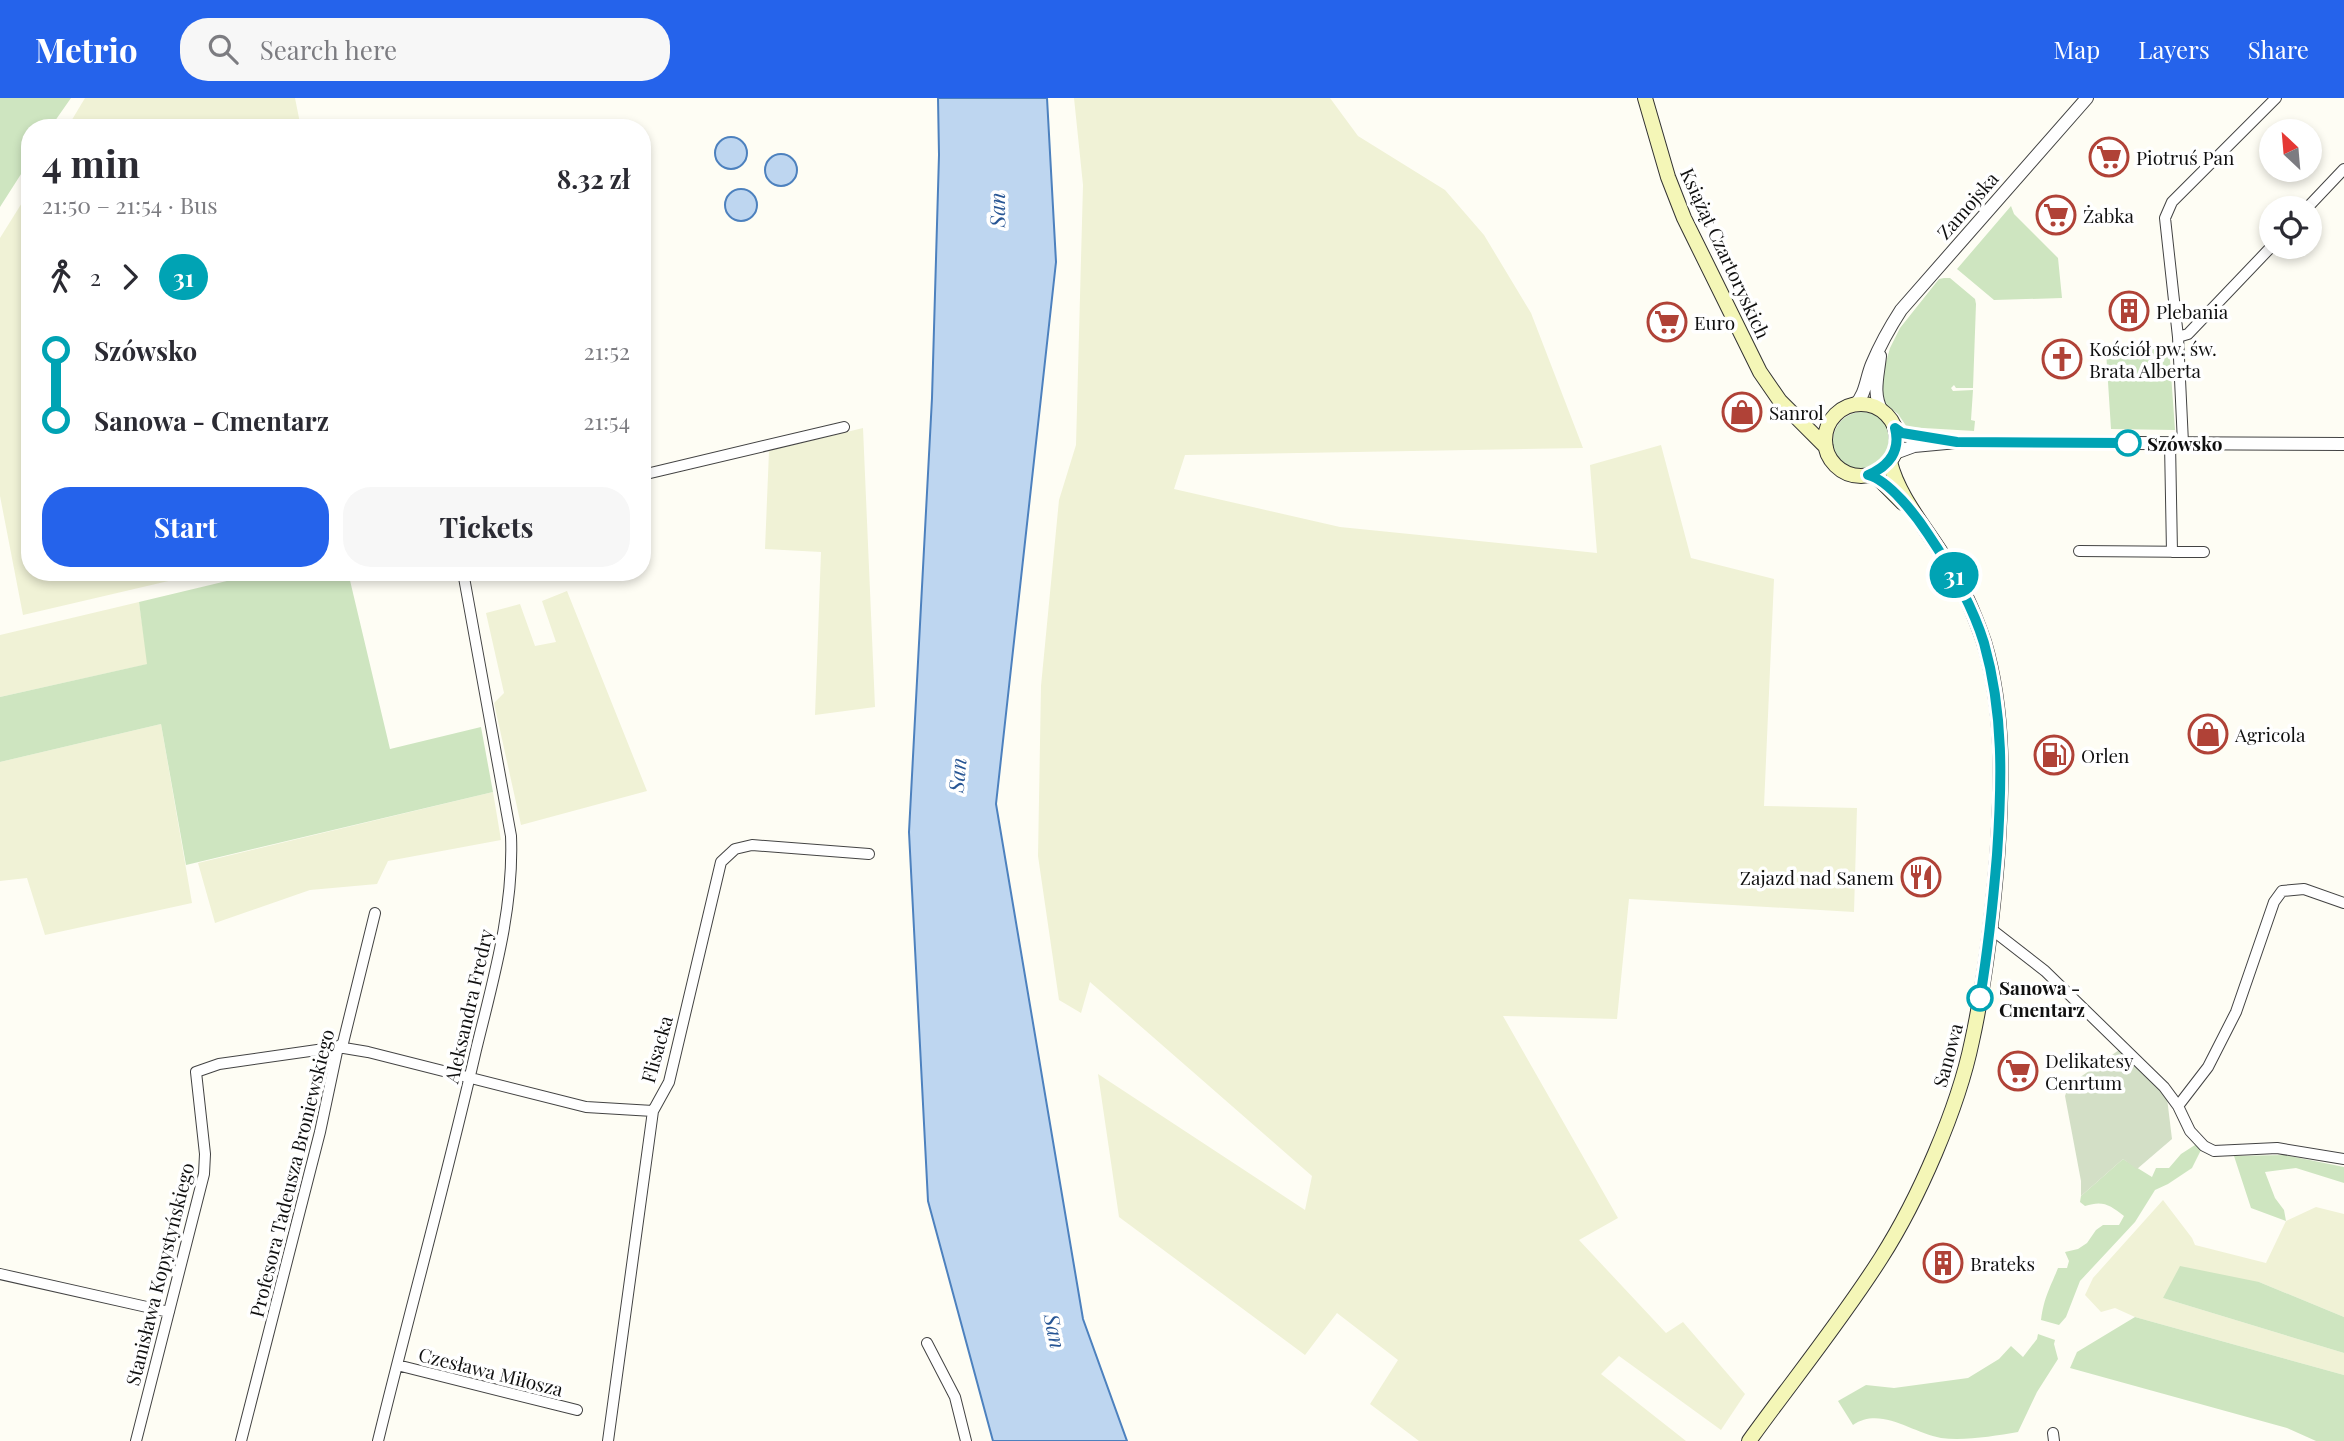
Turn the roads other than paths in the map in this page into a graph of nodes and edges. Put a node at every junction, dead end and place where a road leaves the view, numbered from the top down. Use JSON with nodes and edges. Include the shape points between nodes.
{"nodes":[{"id":1,"x":1645,"y":98,"type":"edge"},
{"id":2,"x":2087,"y":98,"type":"edge"},
{"id":3,"x":2276,"y":98,"type":"edge"},
{"id":4,"x":2344,"y":169,"type":"edge"},
{"id":5,"x":2318,"y":196,"type":"edge"},
{"id":6,"x":2260,"y":259,"type":"edge"},
{"id":7,"x":2178,"y":337,"type":"junction"},
{"id":8,"x":1882,"y":342,"type":"junction"},
{"id":9,"x":1855,"y":405,"type":"junction"},
{"id":10,"x":1882,"y":411,"type":"junction"},
{"id":11,"x":1792,"y":414,"type":"junction"},
{"id":12,"x":1833,"y":417,"type":"junction"},
{"id":13,"x":844,"y":427,"type":"dead end"},
{"id":14,"x":1895,"y":428,"type":"junction"},
{"id":15,"x":1957,"y":442,"type":"junction"},
{"id":16,"x":2177,"y":443,"type":"junction"},
{"id":17,"x":2344,"y":444,"type":"edge"},
{"id":18,"x":1826,"y":447,"type":"junction"},
{"id":19,"x":1892,"y":457,"type":"junction"},
{"id":20,"x":651,"y":473,"type":"edge"},
{"id":21,"x":1868,"y":475,"type":"junction"},
{"id":22,"x":1920,"y":522,"type":"junction"},
{"id":23,"x":2078,"y":551,"type":"dead end"},
{"id":24,"x":2172,"y":552,"type":"junction"},
{"id":25,"x":2204,"y":552,"type":"dead end"},
{"id":26,"x":465,"y":581,"type":"edge"},
{"id":27,"x":869,"y":855,"type":"dead end"},
{"id":28,"x":2344,"y":903,"type":"edge"},
{"id":29,"x":375,"y":913,"type":"dead end"},
{"id":30,"x":1991,"y":929,"type":"junction"},
{"id":31,"x":338,"y":1047,"type":"junction"},
{"id":32,"x":470,"y":1079,"type":"junction"},
{"id":33,"x":2178,"y":1106,"type":"junction"},
{"id":34,"x":653,"y":1111,"type":"junction"},
{"id":35,"x":2344,"y":1159,"type":"edge"},
{"id":36,"x":0,"y":1274,"type":"edge"},
{"id":37,"x":169,"y":1312,"type":"junction"},
{"id":38,"x":927,"y":1343,"type":"dead end"},
{"id":39,"x":397,"y":1365,"type":"junction"},
{"id":40,"x":578,"y":1410,"type":"dead end"},
{"id":41,"x":136,"y":1441,"type":"edge"},
{"id":42,"x":241,"y":1441,"type":"edge"},
{"id":43,"x":378,"y":1441,"type":"edge"},
{"id":44,"x":608,"y":1441,"type":"edge"},
{"id":45,"x":966,"y":1441,"type":"edge"},
{"id":46,"x":1749,"y":1441,"type":"edge"}],
"edges":[{"from":1,"to":11,"type":"main road","name":"Książąt Czartoryskich","via":[[1684,218],[1760,372]]},
{"from":2,"to":8,"type":"street","name":"Zamojska","via":[[1909,300]]},
{"from":3,"to":7,"type":"street","via":[[2172,202],[2165,218]]},
{"from":4,"to":5,"type":"street"},
{"from":6,"to":7,"type":"street","via":[[2188,334]]},
{"from":7,"to":16,"type":"street"},
{"from":8,"to":9,"type":"street","name":"Zamojska"},
{"from":8,"to":10,"type":"street","name":"Zamojska","via":[[1875,391]]},
{"from":9,"to":10,"type":"main road"},
{"from":9,"to":12,"type":"main road"},
{"from":10,"to":14,"type":"main road"},
{"from":11,"to":12,"type":"main road","via":[[1824,422]]},
{"from":11,"to":18,"type":"main road","name":"Książąt Czartoryskich"},
{"from":12,"to":18,"type":"main road"},
{"from":13,"to":20,"type":"street"},
{"from":14,"to":15,"type":"street"},
{"from":14,"to":19,"type":"main road"},
{"from":15,"to":16,"type":"street"},
{"from":15,"to":19,"type":"street","via":[[1914,446]]},
{"from":16,"to":17,"type":"street"},
{"from":16,"to":24,"type":"street"},
{"from":18,"to":21,"type":"main road","via":[[1844,472]]},
{"from":19,"to":21,"type":"main road","via":[[1881,470]]},
{"from":19,"to":22,"type":"main road","via":[[1896,479]]},
{"from":21,"to":22,"type":"main road","via":[[1887,486]]},
{"from":22,"to":30,"type":"main road","name":"Sanowa","via":[[1960,586],[1983,642],[1999,713],[2001,797]]},
{"from":23,"to":24,"type":"street"},
{"from":24,"to":25,"type":"street"},
{"from":26,"to":32,"type":"street","name":"Aleksandra Fredry","via":[[511,836],[505,922]]},
{"from":27,"to":34,"type":"street","name":"Flisacka","via":[[752,845],[735,849],[721,862],[669,1082]]},
{"from":28,"to":33,"type":"street","via":[[2304,888],[2282,891],[2274,902],[2236,1013],[2208,1068]]},
{"from":29,"to":31,"type":"street","name":"Profesora Tadeusza Broniewskiego","via":[[343,1043]]},
{"from":30,"to":33,"type":"street","via":[[2045,971]]},
{"from":30,"to":46,"type":"main road","name":"Sanowa","via":[[1972,1043],[1934,1156],[1882,1257]]},
{"from":31,"to":32,"type":"street"},
{"from":31,"to":37,"type":"street","name":"Stanisława Kopystyńskiego","via":[[219,1064],[197,1072],[204,1174]]},
{"from":31,"to":42,"type":"street","name":"Profesora Tadeusza Broniewskiego"},
{"from":32,"to":34,"type":"street","via":[[586,1107]]},
{"from":32,"to":39,"type":"street","name":"Aleksandra Fredry"},
{"from":33,"to":35,"type":"street","via":[[2190,1131],[2214,1151],[2277,1148]]},
{"from":34,"to":44,"type":"street","name":"Flisacka"},
{"from":36,"to":37,"type":"street"},
{"from":37,"to":41,"type":"street","name":"Stanisława Kopystyńskiego"},
{"from":38,"to":45,"type":"street","via":[[955,1397]]},
{"from":39,"to":40,"type":"street","name":"Czesława Miłosza"},
{"from":39,"to":43,"type":"street","name":"Aleksandra Fredry"}]}
